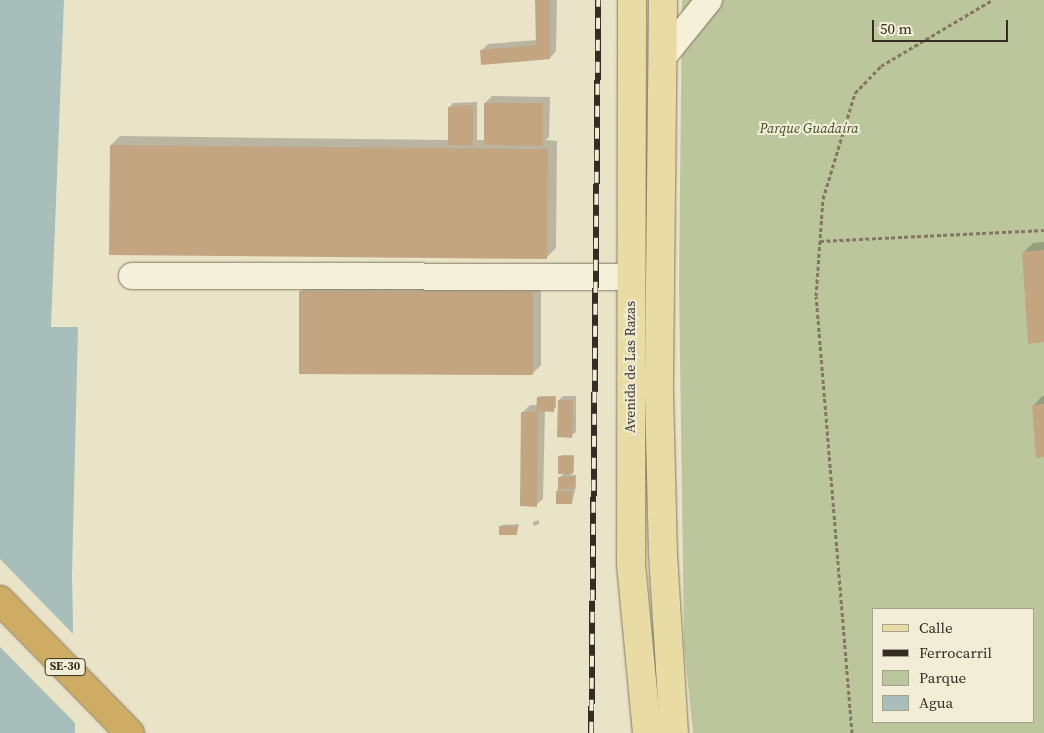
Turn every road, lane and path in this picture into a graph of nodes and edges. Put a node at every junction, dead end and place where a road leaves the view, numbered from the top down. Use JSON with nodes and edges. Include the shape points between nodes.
{"nodes":[{"id":1,"x":632,"y":0,"type":"edge"},
{"id":2,"x":663,"y":0,"type":"edge"},
{"id":3,"x":709,"y":0,"type":"edge"},
{"id":4,"x":992,"y":0,"type":"edge"},
{"id":5,"x":663,"y":58,"type":"junction"},
{"id":6,"x":1044,"y":230,"type":"edge"},
{"id":7,"x":820,"y":241,"type":"junction"},
{"id":8,"x":132,"y":276,"type":"dead end"},
{"id":9,"x":629,"y":277,"type":"junction"},
{"id":10,"x":0,"y":600,"type":"edge"},
{"id":11,"x":130,"y":733,"type":"edge"},
{"id":12,"x":647,"y":733,"type":"edge"},
{"id":13,"x":674,"y":733,"type":"edge"},
{"id":14,"x":852,"y":733,"type":"edge"}],
"edges":[{"from":1,"to":9,"type":"main road","name":"Avenida de Las Razas"},
{"from":2,"to":5,"type":"main road"},
{"from":3,"to":5,"type":"street"},
{"from":4,"to":7,"type":"path","via":[[881,66],[855,93],[823,199]]},
{"from":5,"to":13,"type":"main road","via":[[659,402],[663,554]]},
{"from":6,"to":7,"type":"path"},
{"from":7,"to":14,"type":"path","via":[[816,296]]},
{"from":8,"to":9,"type":"street"},
{"from":9,"to":12,"type":"main road","name":"Avenida de Las Razas","via":[[632,564]]},
{"from":10,"to":11,"type":"highway","number":"SE-30"}]}
